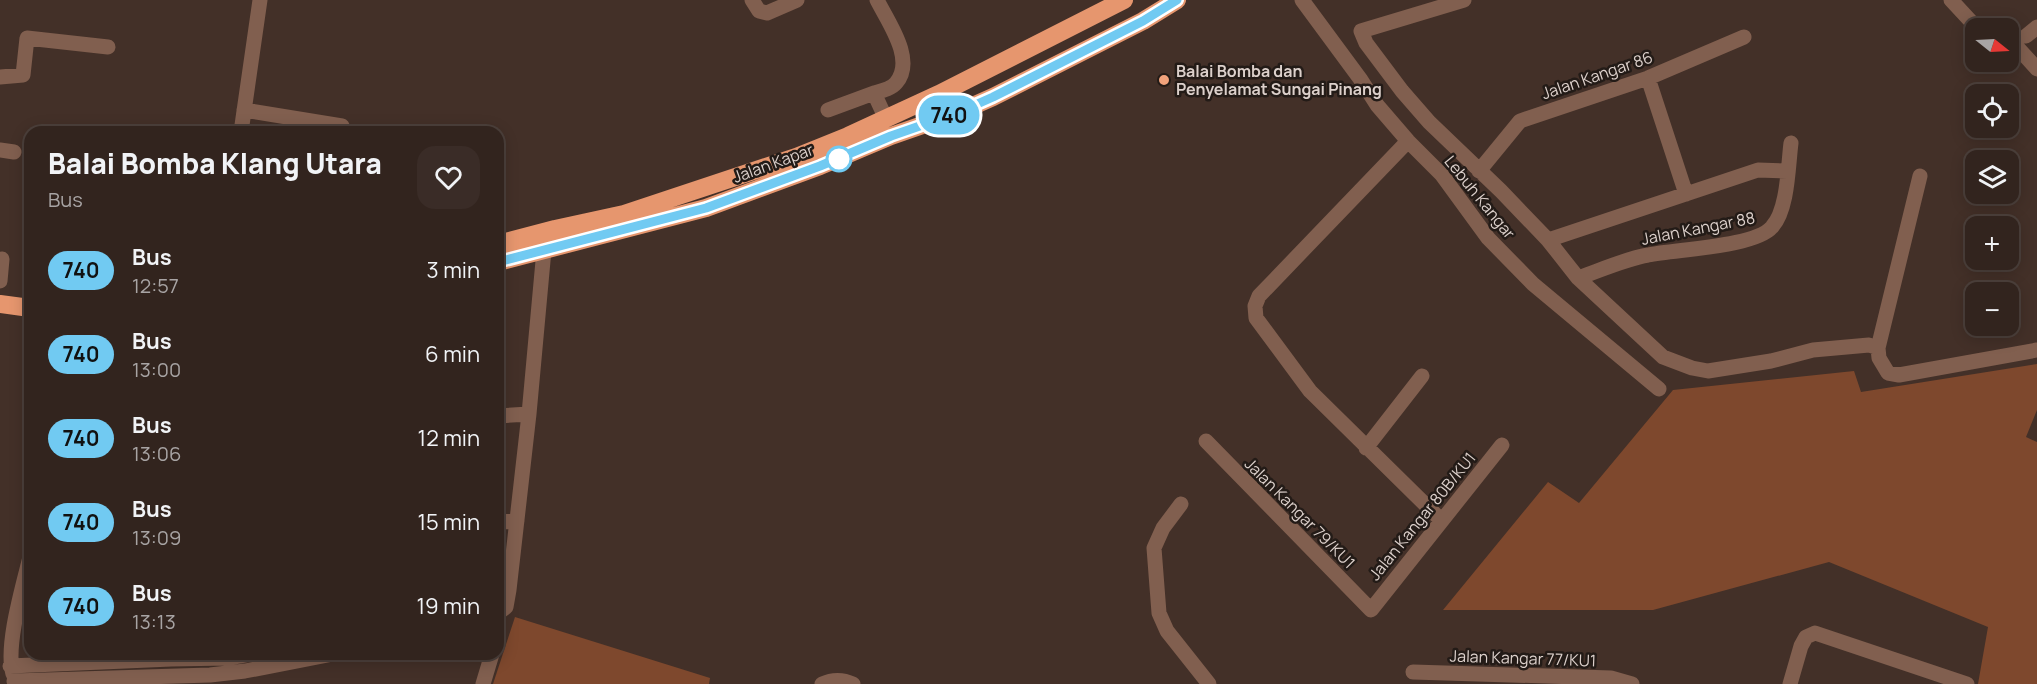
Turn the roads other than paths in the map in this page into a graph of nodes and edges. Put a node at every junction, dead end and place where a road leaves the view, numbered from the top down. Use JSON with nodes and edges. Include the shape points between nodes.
{"nodes":[{"id":1,"x":260,"y":0,"type":"edge"},
{"id":2,"x":752,"y":0,"type":"edge"},
{"id":3,"x":797,"y":0,"type":"edge"},
{"id":4,"x":877,"y":0,"type":"edge"},
{"id":5,"x":1125,"y":0,"type":"edge"},
{"id":6,"x":1177,"y":0,"type":"edge"},
{"id":7,"x":1302,"y":0,"type":"edge"},
{"id":8,"x":1464,"y":0,"type":"edge"},
{"id":9,"x":1952,"y":0,"type":"edge"},
{"id":10,"x":1968,"y":18,"type":"edge"},
{"id":11,"x":1361,"y":31,"type":"junction"},
{"id":12,"x":1744,"y":38,"type":"dead end"},
{"id":13,"x":108,"y":47,"type":"dead end"},
{"id":14,"x":2019,"y":49,"type":"edge"},
{"id":15,"x":1342,"y":53,"type":"junction"},
{"id":16,"x":2037,"y":69,"type":"edge"},
{"id":17,"x":0,"y":77,"type":"edge"},
{"id":18,"x":1648,"y":78,"type":"junction"},
{"id":19,"x":874,"y":93,"type":"junction"},
{"id":20,"x":244,"y":110,"type":"junction"},
{"id":21,"x":828,"y":110,"type":"dead end"},
{"id":22,"x":886,"y":119,"type":"junction"},
{"id":23,"x":242,"y":126,"type":"edge"},
{"id":24,"x":342,"y":126,"type":"dead end"},
{"id":25,"x":1408,"y":141,"type":"junction"},
{"id":26,"x":1791,"y":143,"type":"dead end"},
{"id":27,"x":1479,"y":171,"type":"junction"},
{"id":28,"x":1787,"y":171,"type":"junction"},
{"id":29,"x":1920,"y":176,"type":"dead end"},
{"id":30,"x":1686,"y":194,"type":"junction"},
{"id":31,"x":1548,"y":240,"type":"junction"},
{"id":32,"x":504,"y":242,"type":"edge"},
{"id":33,"x":544,"y":250,"type":"junction"},
{"id":34,"x":2,"y":259,"type":"dead end"},
{"id":35,"x":504,"y":260,"type":"edge"},
{"id":36,"x":1578,"y":278,"type":"junction"},
{"id":37,"x":0,"y":281,"type":"edge"},
{"id":38,"x":0,"y":304,"type":"edge"},
{"id":39,"x":24,"y":307,"type":"edge"},
{"id":40,"x":1878,"y":348,"type":"junction"},
{"id":41,"x":2037,"y":350,"type":"edge"},
{"id":42,"x":1422,"y":376,"type":"dead end"},
{"id":43,"x":1659,"y":389,"type":"dead end"},
{"id":44,"x":529,"y":414,"type":"junction"},
{"id":45,"x":504,"y":416,"type":"edge"},
{"id":46,"x":1206,"y":441,"type":"dead end"},
{"id":47,"x":1502,"y":445,"type":"dead end"},
{"id":48,"x":1365,"y":448,"type":"junction"},
{"id":49,"x":1181,"y":504,"type":"dead end"},
{"id":50,"x":517,"y":520,"type":"junction"},
{"id":51,"x":1441,"y":520,"type":"junction"},
{"id":52,"x":504,"y":521,"type":"edge"},
{"id":53,"x":24,"y":582,"type":"edge"},
{"id":54,"x":504,"y":608,"type":"edge"},
{"id":55,"x":1371,"y":610,"type":"joint"},
{"id":56,"x":162,"y":660,"type":"edge"},
{"id":57,"x":302,"y":660,"type":"edge"},
{"id":58,"x":490,"y":660,"type":"edge"},
{"id":59,"x":1413,"y":672,"type":"dead end"},
{"id":60,"x":14,"y":677,"type":"edge"},
{"id":61,"x":1477,"y":679,"type":"edge"},
{"id":62,"x":483,"y":684,"type":"edge"},
{"id":63,"x":822,"y":684,"type":"edge"},
{"id":64,"x":853,"y":684,"type":"edge"},
{"id":65,"x":1209,"y":684,"type":"edge"},
{"id":66,"x":1632,"y":684,"type":"edge"},
{"id":67,"x":1790,"y":684,"type":"edge"},
{"id":68,"x":1967,"y":684,"type":"edge"}],
"edges":[{"from":1,"to":20,"type":"street"},
{"from":2,"to":3,"type":"street","via":[[767,13]]},
{"from":4,"to":19,"type":"street","via":[[902,50],[903,63],[896,83]]},
{"from":5,"to":22,"type":"highway","name":"Jalan Kapar"},
{"from":6,"to":33,"type":"highway","name":"Jalan Kapar","via":[[1143,21],[957,113],[706,208]]},
{"from":7,"to":15,"type":"street","name":"Lebuh Kangar"},
{"from":8,"to":11,"type":"street"},
{"from":9,"to":10,"type":"street"},
{"from":11,"to":15,"type":"street"},
{"from":11,"to":27,"type":"street","via":[[1402,92]]},
{"from":12,"to":18,"type":"street","name":"Jalan Kangar 86"},
{"from":13,"to":17,"type":"street","via":[[27,38],[23,75]]},
{"from":14,"to":16,"type":"street"},
{"from":15,"to":25,"type":"street","name":"Lebuh Kangar","via":[[1377,105]]},
{"from":18,"to":27,"type":"street","name":"Jalan Kangar 86","via":[[1520,121]]},
{"from":18,"to":30,"type":"street"},
{"from":19,"to":21,"type":"street"},
{"from":19,"to":22,"type":"street"},
{"from":20,"to":23,"type":"street"},
{"from":20,"to":24,"type":"street"},
{"from":22,"to":32,"type":"highway","name":"Jalan Kapar","via":[[796,157],[677,198]]},
{"from":25,"to":43,"type":"street","name":"Lebuh Kangar","via":[[1442,175],[1488,238],[1533,284]]},
{"from":25,"to":48,"type":"street","via":[[1259,296],[1255,306],[1256,318],[1285,360]]},
{"from":26,"to":28,"type":"street","name":"Jalan Kangar 88"},
{"from":27,"to":31,"type":"street"},
{"from":28,"to":30,"type":"street","via":[[1758,170]]},
{"from":28,"to":36,"type":"street","name":"Jalan Kangar 88","via":[[1780,216],[1764,235],[1646,255]]},
{"from":29,"to":40,"type":"street"},
{"from":30,"to":31,"type":"street"},
{"from":31,"to":36,"type":"street"},
{"from":33,"to":35,"type":"highway","name":"Jalan Kapar"},
{"from":33,"to":44,"type":"street"},
{"from":34,"to":37,"type":"street"},
{"from":36,"to":40,"type":"street","via":[[1663,357],[1692,368],[1708,371],[1813,350],[1869,345]]},
{"from":38,"to":39,"type":"highway"},
{"from":40,"to":41,"type":"street","via":[[1888,373],[1899,375]]},
{"from":42,"to":48,"type":"street"},
{"from":44,"to":45,"type":"street"},
{"from":44,"to":50,"type":"street"},
{"from":46,"to":55,"type":"street","name":"Jalan Kangar 79/KU1"},
{"from":47,"to":51,"type":"street","name":"Jalan Kangar 80B/KU1"},
{"from":48,"to":51,"type":"street"},
{"from":49,"to":65,"type":"street","via":[[1154,548],[1159,613],[1167,631]]},
{"from":50,"to":52,"type":"street"},
{"from":50,"to":54,"type":"street"},
{"from":51,"to":55,"type":"street","name":"Jalan Kangar 80B/KU1"},
{"from":53,"to":60,"type":"street","via":[[16,615]]},
{"from":56,"to":60,"type":"street"},
{"from":57,"to":60,"type":"street","via":[[210,675]]},
{"from":58,"to":62,"type":"street"},
{"from":59,"to":61,"type":"street","name":"Jalan Kangar 77/KU1"},
{"from":61,"to":66,"type":"street","name":"Jalan Kangar 77/KU1","via":[[1611,678]]},
{"from":63,"to":64,"type":"street","via":[[832,680]]},
{"from":67,"to":68,"type":"street","via":[[1801,646],[1806,637],[1815,633]]}]}
